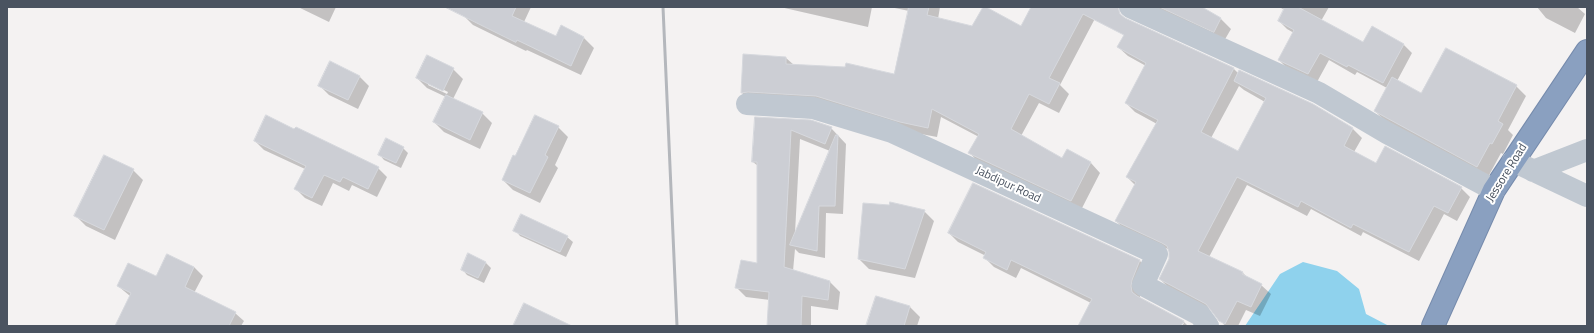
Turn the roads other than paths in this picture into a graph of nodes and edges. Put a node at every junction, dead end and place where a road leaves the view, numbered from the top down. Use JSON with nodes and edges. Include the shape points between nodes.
{"nodes":[{"id":1,"x":1130,"y":7,"type":"edge"},
{"id":2,"x":1587,"y":51,"type":"edge"},
{"id":3,"x":747,"y":104,"type":"dead end"},
{"id":4,"x":1587,"y":150,"type":"edge"},
{"id":5,"x":1513,"y":162,"type":"junction"},
{"id":6,"x":1533,"y":171,"type":"junction"},
{"id":7,"x":1494,"y":190,"type":"junction"},
{"id":8,"x":1587,"y":196,"type":"edge"},
{"id":9,"x":1208,"y":326,"type":"edge"},
{"id":10,"x":1433,"y":326,"type":"edge"}],
"edges":[{"from":1,"to":7,"type":"street","via":[[1319,93],[1387,133]]},
{"from":2,"to":5,"type":"highway","name":"Jessore Road"},
{"from":3,"to":9,"type":"street","name":"Jabdipur Road","via":[[814,108],[892,132],[1157,254],[1144,285],[1200,315]]},
{"from":4,"to":6,"type":"street"},
{"from":5,"to":6,"type":"street"},
{"from":5,"to":7,"type":"highway","name":"Jessore Road"},
{"from":6,"to":8,"type":"street"},
{"from":7,"to":10,"type":"highway","name":"Jessore Road"}]}
